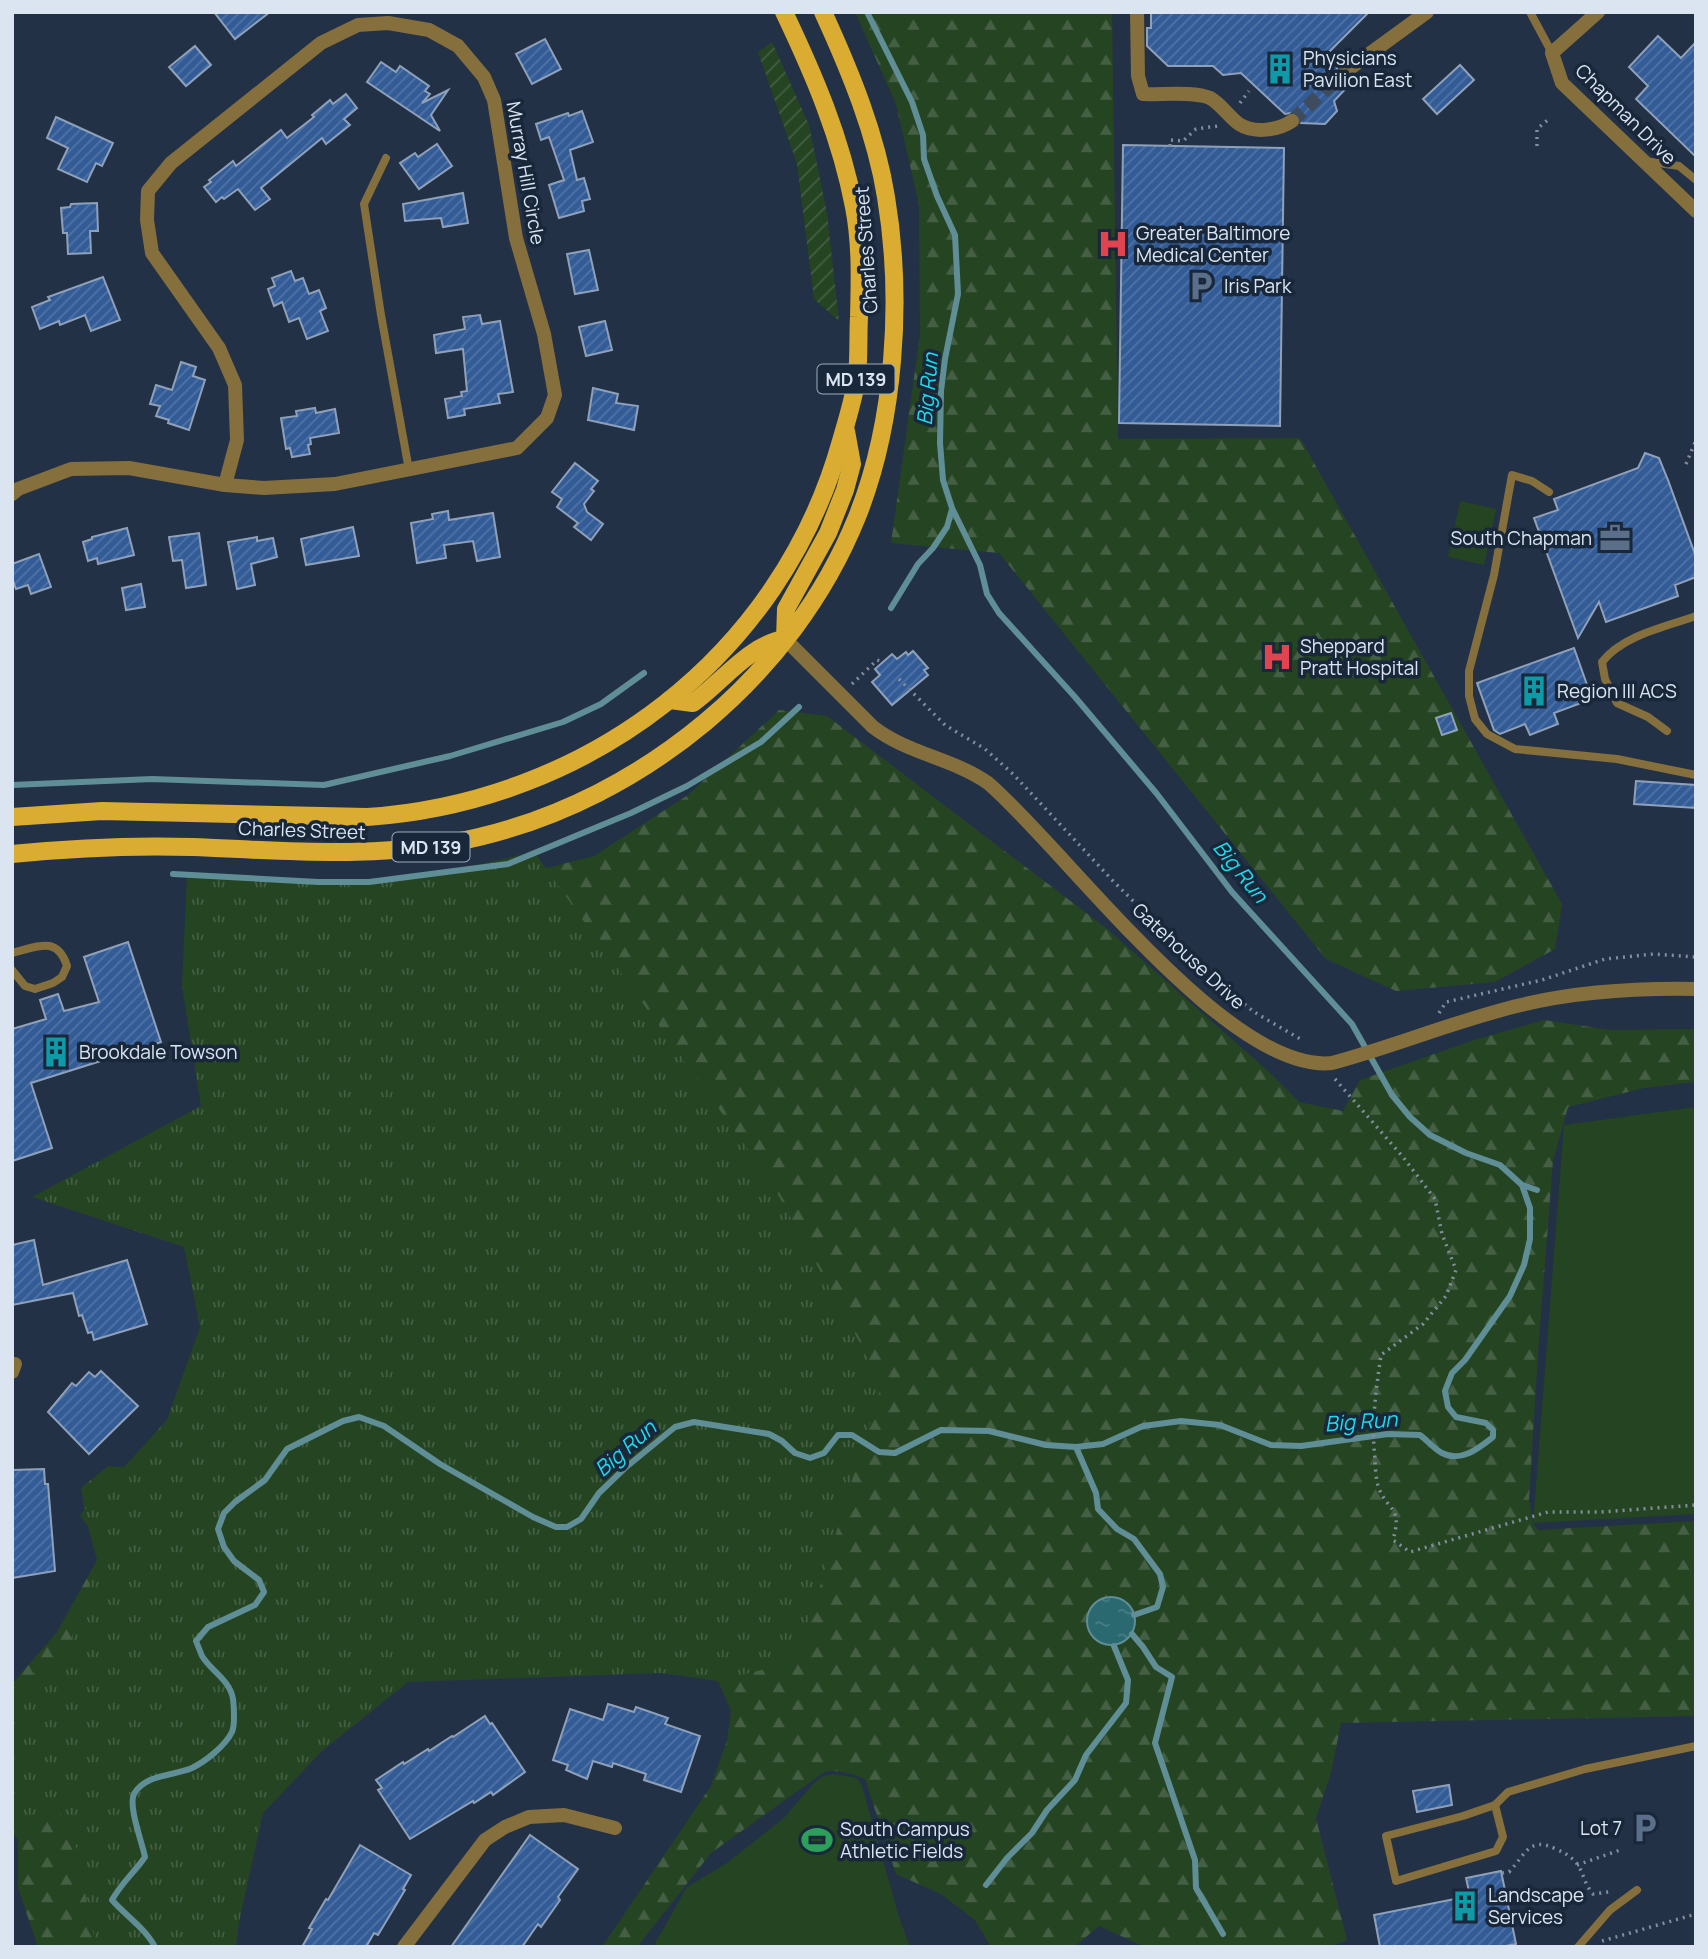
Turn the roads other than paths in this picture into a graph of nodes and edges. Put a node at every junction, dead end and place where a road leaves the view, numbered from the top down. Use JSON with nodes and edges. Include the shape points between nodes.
{"nodes":[{"id":1,"x":784,"y":12,"type":"edge"},
{"id":2,"x":823,"y":12,"type":"edge"},
{"id":3,"x":1137,"y":12,"type":"edge"},
{"id":4,"x":1427,"y":12,"type":"edge"},
{"id":5,"x":1530,"y":12,"type":"edge"},
{"id":6,"x":1598,"y":12,"type":"edge"},
{"id":7,"x":1552,"y":53,"type":"junction"},
{"id":8,"x":1346,"y":71,"type":"tunnel mouth"},
{"id":9,"x":1292,"y":121,"type":"tunnel mouth"},
{"id":10,"x":386,"y":158,"type":"dead end"},
{"id":11,"x":1645,"y":161,"type":"junction"},
{"id":12,"x":1696,"y":180,"type":"edge"},
{"id":13,"x":1696,"y":211,"type":"edge"},
{"id":14,"x":845,"y":427,"type":"junction"},
{"id":15,"x":409,"y":470,"type":"junction"},
{"id":16,"x":225,"y":485,"type":"junction"},
{"id":17,"x":1549,"y":492,"type":"dead end"},
{"id":18,"x":12,"y":494,"type":"edge"},
{"id":19,"x":1696,"y":616,"type":"edge"},
{"id":20,"x":785,"y":639,"type":"junction"},
{"id":21,"x":670,"y":700,"type":"junction"},
{"id":22,"x":1667,"y":731,"type":"dead end"},
{"id":23,"x":1696,"y":775,"type":"edge"},
{"id":24,"x":12,"y":817,"type":"edge"},
{"id":25,"x":12,"y":854,"type":"edge"},
{"id":26,"x":12,"y":953,"type":"edge"},
{"id":27,"x":12,"y":970,"type":"edge"},
{"id":28,"x":1696,"y":989,"type":"edge"},
{"id":29,"x":1696,"y":1746,"type":"edge"},
{"id":30,"x":1495,"y":1805,"type":"junction"},
{"id":31,"x":615,"y":1828,"type":"dead end"},
{"id":32,"x":1637,"y":1890,"type":"dead end"},
{"id":33,"x":1579,"y":1946,"type":"edge"},
{"id":34,"x":404,"y":1947,"type":"edge"}],
"edges":[{"from":1,"to":14,"type":"main road","name":"Charles Street","number":"MD 139","via":[[820,90],[855,210],[860,270],[857,376]]},
{"from":2,"to":20,"type":"main road","name":"Charles Street","number":"MD 139","via":[[875,147],[887,199],[894,284],[892,352],[884,426],[856,519]]},
{"from":3,"to":9,"type":"street","via":[[1138,76],[1143,94],[1210,98],[1249,128],[1278,129]]},
{"from":4,"to":8,"type":"street"},
{"from":5,"to":7,"type":"lane"},
{"from":6,"to":7,"type":"street","name":"Chapman Drive"},
{"from":7,"to":11,"type":"street","name":"Chapman Drive","via":[[1562,83]]},
{"from":10,"to":15,"type":"lane","via":[[364,204]]},
{"from":11,"to":12,"type":"lane","via":[[1679,166]]},
{"from":11,"to":13,"type":"street","name":"Chapman Drive"},
{"from":14,"to":20,"type":"main road","via":[[852,464],[845,490],[828,533],[786,609]]},
{"from":14,"to":21,"type":"main road","name":"Charles Street","number":"MD 139","via":[[817,510],[784,571],[736,635]]},
{"from":15,"to":16,"type":"street","name":"Murray Hill Circle","via":[[335,484]]},
{"from":15,"to":16,"type":"street","name":"Murray Hill Circle","via":[[517,448],[547,418],[555,395],[544,334],[516,238],[494,100],[484,77],[458,46],[429,30],[388,23],[358,25],[321,43],[170,163],[148,191],[152,253],[219,348],[235,385],[237,440]]},
{"from":16,"to":18,"type":"street","via":[[129,468],[71,469]]},
{"from":17,"to":23,"type":"lane","via":[[1512,475],[1494,575],[1469,671],[1475,719],[1487,734],[1515,749],[1617,759]]},
{"from":19,"to":22,"type":"lane","via":[[1629,641],[1602,662],[1617,703]]},
{"from":20,"to":21,"type":"main road","via":[[757,649],[693,703]]},
{"from":20,"to":25,"type":"main road","name":"Charles Street","number":"MD 139","via":[[720,709],[642,770],[570,807],[481,837],[377,853],[159,846]]},
{"from":20,"to":28,"type":"street","name":"Gatehouse Drive","via":[[887,737],[965,769],[1000,793],[1160,960],[1217,1012],[1270,1048],[1300,1060],[1322,1064],[1347,1059],[1496,1011],[1557,998],[1628,989]]},
{"from":21,"to":24,"type":"main road","name":"Charles Street","number":"MD 139","via":[[607,744],[550,773],[433,809],[367,817],[153,811]]},
{"from":26,"to":27,"type":"lane","via":[[55,947],[63,953],[67,966],[62,977],[35,989],[24,986]]},
{"from":29,"to":30,"type":"lane","via":[[1585,1769],[1508,1792]]},
{"from":30,"to":30,"type":"lane","via":[[1386,1836],[1395,1881],[1496,1851],[1503,1837]]},
{"from":31,"to":34,"type":"street","via":[[564,1815],[530,1817],[505,1827],[485,1840]]},
{"from":32,"to":33,"type":"lane","via":[[1610,1910]]}]}
